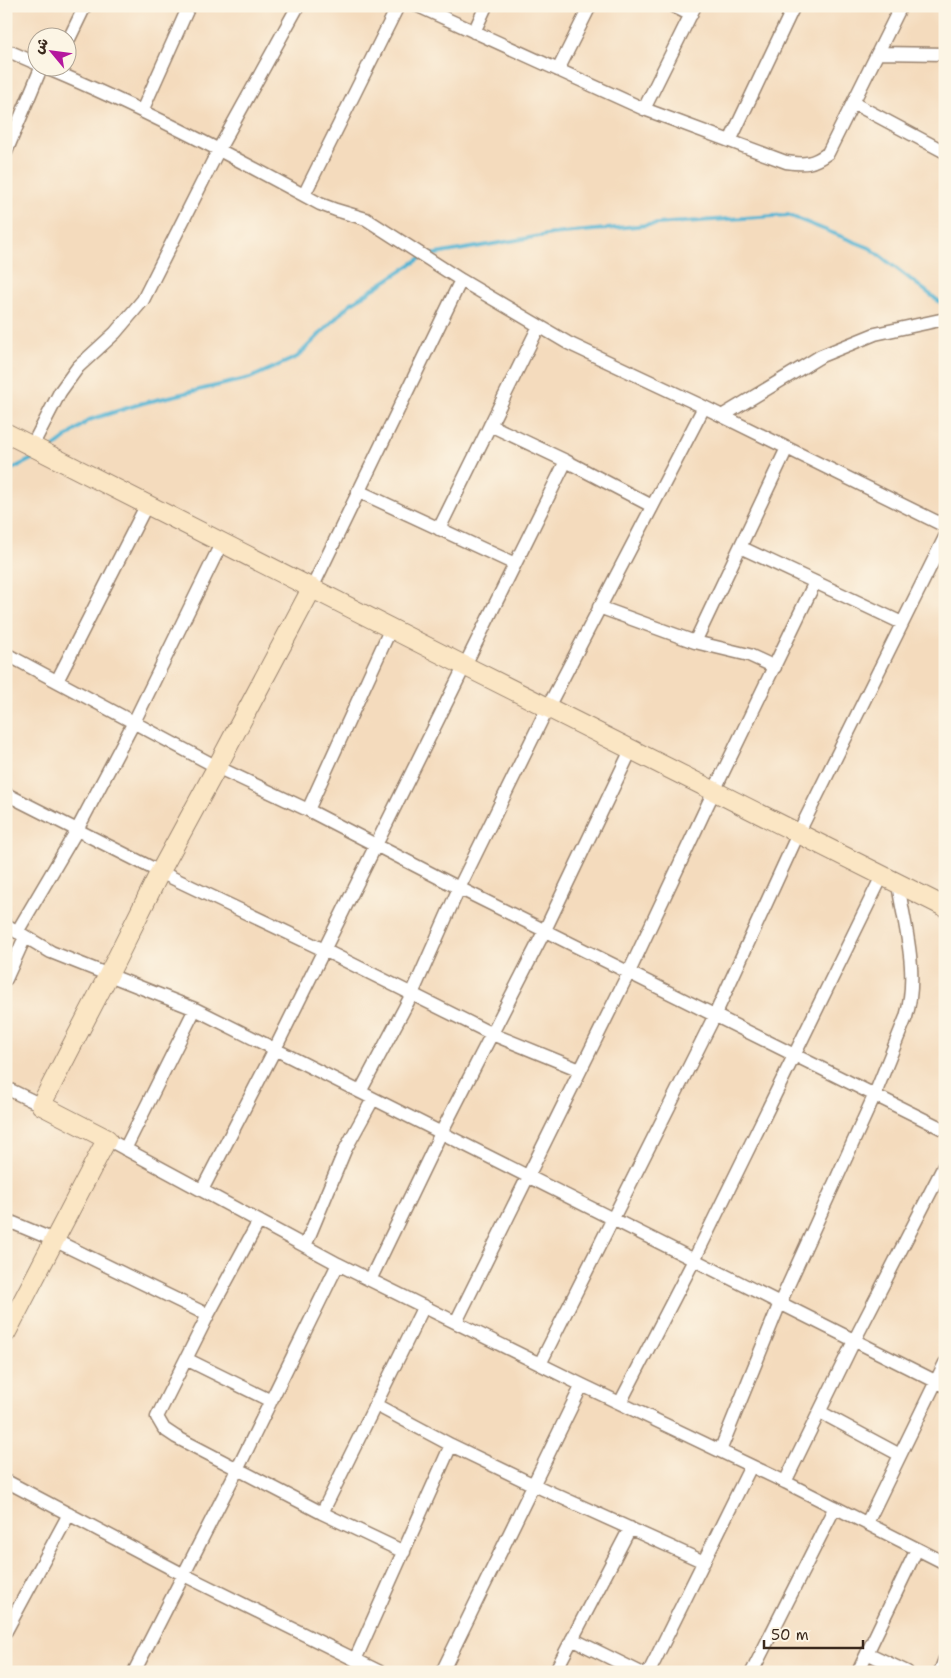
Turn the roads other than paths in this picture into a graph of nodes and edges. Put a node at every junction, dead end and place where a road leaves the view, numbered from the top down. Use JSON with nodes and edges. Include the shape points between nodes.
{"nodes":[{"id":1,"x":85,"y":6,"type":"edge"},
{"id":2,"x":189,"y":6,"type":"edge"},
{"id":3,"x":298,"y":6,"type":"edge"},
{"id":4,"x":398,"y":6,"type":"edge"},
{"id":5,"x":418,"y":6,"type":"edge"},
{"id":6,"x":486,"y":6,"type":"edge"},
{"id":7,"x":590,"y":6,"type":"edge"},
{"id":8,"x":673,"y":6,"type":"edge"},
{"id":9,"x":794,"y":6,"type":"edge"},
{"id":10,"x":901,"y":6,"type":"edge"},
{"id":11,"x":693,"y":10,"type":"edge"},
{"id":12,"x":74,"y":28,"type":"edge"},
{"id":13,"x":474,"y":32,"type":"junction"},
{"id":14,"x":6,"y":50,"type":"edge"},
{"id":15,"x":878,"y":53,"type":"junction"},
{"id":16,"x":945,"y":54,"type":"edge"},
{"id":17,"x":28,"y":60,"type":"edge"},
{"id":18,"x":558,"y":70,"type":"junction"},
{"id":19,"x":44,"y":78,"type":"edge"},
{"id":20,"x":71,"y":78,"type":"edge"},
{"id":21,"x":853,"y":103,"type":"junction"},
{"id":22,"x":644,"y":109,"type":"junction"},
{"id":23,"x":142,"y":110,"type":"junction"},
{"id":24,"x":730,"y":141,"type":"junction"},
{"id":25,"x":219,"y":149,"type":"junction"},
{"id":26,"x":944,"y":149,"type":"edge"},
{"id":27,"x":6,"y":152,"type":"edge"},
{"id":28,"x":304,"y":195,"type":"junction"},
{"id":29,"x":461,"y":280,"type":"junction"},
{"id":30,"x":945,"y":320,"type":"edge"},
{"id":31,"x":539,"y":326,"type":"junction"},
{"id":32,"x":704,"y":407,"type":"junction"},
{"id":33,"x":722,"y":416,"type":"junction"},
{"id":34,"x":490,"y":425,"type":"junction"},
{"id":35,"x":6,"y":433,"type":"edge"},
{"id":36,"x":32,"y":446,"type":"junction"},
{"id":37,"x":787,"y":448,"type":"junction"},
{"id":38,"x":566,"y":461,"type":"junction"},
{"id":39,"x":358,"y":491,"type":"junction"},
{"id":40,"x":147,"y":504,"type":"junction"},
{"id":41,"x":652,"y":506,"type":"junction"},
{"id":42,"x":945,"y":526,"type":"edge"},
{"id":43,"x":439,"y":529,"type":"junction"},
{"id":44,"x":945,"y":537,"type":"edge"},
{"id":45,"x":222,"y":542,"type":"junction"},
{"id":46,"x":740,"y":547,"type":"junction"},
{"id":47,"x":515,"y":564,"type":"junction"},
{"id":48,"x":815,"y":582,"type":"junction"},
{"id":49,"x":312,"y":588,"type":"junction"},
{"id":50,"x":599,"y":608,"type":"junction"},
{"id":51,"x":902,"y":623,"type":"junction"},
{"id":52,"x":391,"y":628,"type":"junction"},
{"id":53,"x":695,"y":642,"type":"junction"},
{"id":54,"x":6,"y":654,"type":"edge"},
{"id":55,"x":465,"y":666,"type":"junction"},
{"id":56,"x":775,"y":667,"type":"junction"},
{"id":57,"x":57,"y":681,"type":"junction"},
{"id":58,"x":548,"y":707,"type":"junction"},
{"id":59,"x":134,"y":722,"type":"junction"},
{"id":60,"x":631,"y":750,"type":"junction"},
{"id":61,"x":217,"y":767,"type":"junction"},
{"id":62,"x":714,"y":791,"type":"junction"},
{"id":63,"x":6,"y":794,"type":"edge"},
{"id":64,"x":308,"y":810,"type":"junction"},
{"id":65,"x":77,"y":830,"type":"junction"},
{"id":66,"x":798,"y":834,"type":"junction"},
{"id":67,"x":376,"y":845,"type":"junction"},
{"id":68,"x":160,"y":872,"type":"junction"},
{"id":69,"x":890,"y":880,"type":"junction"},
{"id":70,"x":460,"y":888,"type":"junction"},
{"id":71,"x":945,"y":908,"type":"edge"},
{"id":72,"x":545,"y":930,"type":"junction"},
{"id":73,"x":16,"y":931,"type":"edge"},
{"id":74,"x":324,"y":950,"type":"junction"},
{"id":75,"x":629,"y":972,"type":"junction"},
{"id":76,"x":109,"y":974,"type":"junction"},
{"id":77,"x":6,"y":978,"type":"edge"},
{"id":78,"x":412,"y":994,"type":"junction"},
{"id":79,"x":195,"y":1009,"type":"junction"},
{"id":80,"x":715,"y":1014,"type":"junction"},
{"id":81,"x":492,"y":1034,"type":"junction"},
{"id":82,"x":275,"y":1049,"type":"junction"},
{"id":83,"x":795,"y":1055,"type":"junction"},
{"id":84,"x":580,"y":1070,"type":"junction"},
{"id":85,"x":6,"y":1088,"type":"edge"},
{"id":86,"x":360,"y":1092,"type":"junction"},
{"id":87,"x":874,"y":1094,"type":"junction"},
{"id":88,"x":373,"y":1099,"type":"junction"},
{"id":89,"x":41,"y":1105,"type":"junction"},
{"id":90,"x":945,"y":1130,"type":"edge"},
{"id":91,"x":441,"y":1133,"type":"junction"},
{"id":92,"x":107,"y":1139,"type":"junction"},
{"id":93,"x":125,"y":1149,"type":"junction"},
{"id":94,"x":945,"y":1164,"type":"edge"},
{"id":95,"x":528,"y":1176,"type":"junction"},
{"id":96,"x":202,"y":1190,"type":"junction"},
{"id":97,"x":612,"y":1219,"type":"junction"},
{"id":98,"x":6,"y":1220,"type":"edge"},
{"id":99,"x":259,"y":1221,"type":"junction"},
{"id":100,"x":54,"y":1240,"type":"junction"},
{"id":101,"x":305,"y":1246,"type":"junction"},
{"id":102,"x":694,"y":1260,"type":"junction"},
{"id":103,"x":338,"y":1264,"type":"junction"},
{"id":104,"x":370,"y":1280,"type":"junction"},
{"id":105,"x":780,"y":1303,"type":"junction"},
{"id":106,"x":424,"y":1306,"type":"junction"},
{"id":107,"x":208,"y":1315,"type":"junction"},
{"id":108,"x":456,"y":1322,"type":"junction"},
{"id":109,"x":6,"y":1333,"type":"edge"},
{"id":110,"x":854,"y":1341,"type":"junction"},
{"id":111,"x":186,"y":1360,"type":"junction"},
{"id":112,"x":945,"y":1363,"type":"edge"},
{"id":113,"x":540,"y":1364,"type":"junction"},
{"id":114,"x":940,"y":1384,"type":"edge"},
{"id":115,"x":582,"y":1385,"type":"junction"},
{"id":116,"x":271,"y":1401,"type":"junction"},
{"id":117,"x":620,"y":1404,"type":"junction"},
{"id":118,"x":376,"y":1405,"type":"junction"},
{"id":119,"x":820,"y":1412,"type":"junction"},
{"id":120,"x":451,"y":1445,"type":"junction"},
{"id":121,"x":720,"y":1451,"type":"junction"},
{"id":122,"x":900,"y":1455,"type":"junction"},
{"id":123,"x":752,"y":1466,"type":"junction"},
{"id":124,"x":237,"y":1470,"type":"junction"},
{"id":125,"x":6,"y":1481,"type":"edge"},
{"id":126,"x":785,"y":1482,"type":"junction"},
{"id":127,"x":534,"y":1485,"type":"junction"},
{"id":128,"x":835,"y":1507,"type":"junction"},
{"id":129,"x":322,"y":1513,"type":"junction"},
{"id":130,"x":69,"y":1514,"type":"junction"},
{"id":131,"x":867,"y":1523,"type":"junction"},
{"id":132,"x":630,"y":1528,"type":"junction"},
{"id":133,"x":917,"y":1549,"type":"junction"},
{"id":134,"x":404,"y":1552,"type":"junction"},
{"id":135,"x":704,"y":1562,"type":"junction"},
{"id":136,"x":945,"y":1563,"type":"edge"},
{"id":137,"x":184,"y":1575,"type":"junction"},
{"id":138,"x":6,"y":1631,"type":"edge"},
{"id":139,"x":572,"y":1639,"type":"junction"},
{"id":140,"x":867,"y":1653,"type":"junction"},
{"id":141,"x":945,"y":1658,"type":"edge"},
{"id":142,"x":355,"y":1660,"type":"junction"},
{"id":143,"x":134,"y":1672,"type":"edge"},
{"id":144,"x":380,"y":1672,"type":"edge"},
{"id":145,"x":442,"y":1672,"type":"edge"},
{"id":146,"x":555,"y":1672,"type":"edge"},
{"id":147,"x":639,"y":1672,"type":"edge"},
{"id":148,"x":649,"y":1672,"type":"edge"},
{"id":149,"x":752,"y":1672,"type":"edge"},
{"id":150,"x":858,"y":1672,"type":"edge"},
{"id":151,"x":906,"y":1672,"type":"edge"},
{"id":152,"x":940,"y":1672,"type":"edge"}],
"edges":[{"from":1,"to":12,"type":"street"},
{"from":2,"to":23,"type":"street"},
{"from":3,"to":25,"type":"street"},
{"from":4,"to":28,"type":"street"},
{"from":5,"to":13,"type":"street"},
{"from":6,"to":13,"type":"street"},
{"from":7,"to":18,"type":"street"},
{"from":8,"to":11,"type":"street"},
{"from":9,"to":24,"type":"street"},
{"from":10,"to":15,"type":"street"},
{"from":11,"to":22,"type":"street"},
{"from":13,"to":18,"type":"street"},
{"from":14,"to":17,"type":"street"},
{"from":15,"to":16,"type":"street"},
{"from":15,"to":21,"type":"street"},
{"from":18,"to":22,"type":"street"},
{"from":19,"to":27,"type":"street"},
{"from":20,"to":23,"type":"street"},
{"from":21,"to":24,"type":"street","via":[[828,153],[818,161],[808,164],[786,162]]},
{"from":21,"to":26,"type":"street"},
{"from":22,"to":24,"type":"street"},
{"from":23,"to":25,"type":"street"},
{"from":25,"to":28,"type":"street"},
{"from":25,"to":36,"type":"street","via":[[143,300],[115,333],[78,367],[60,392]]},
{"from":28,"to":29,"type":"street","via":[[366,219]]},
{"from":29,"to":31,"type":"street"},
{"from":29,"to":39,"type":"street"},
{"from":30,"to":33,"type":"street","via":[[875,334],[821,356]]},
{"from":31,"to":32,"type":"street"},
{"from":31,"to":34,"type":"street"},
{"from":32,"to":33,"type":"street"},
{"from":32,"to":41,"type":"street"},
{"from":33,"to":37,"type":"street"},
{"from":34,"to":38,"type":"street"},
{"from":34,"to":43,"type":"street"},
{"from":35,"to":36,"type":"street"},
{"from":36,"to":40,"type":"street"},
{"from":37,"to":42,"type":"street"},
{"from":37,"to":46,"type":"street"},
{"from":38,"to":41,"type":"street"},
{"from":38,"to":47,"type":"street"},
{"from":39,"to":43,"type":"street"},
{"from":39,"to":49,"type":"street"},
{"from":40,"to":45,"type":"street"},
{"from":40,"to":57,"type":"street"},
{"from":41,"to":50,"type":"street"},
{"from":43,"to":47,"type":"street"},
{"from":44,"to":51,"type":"street"},
{"from":45,"to":49,"type":"street"},
{"from":45,"to":59,"type":"street"},
{"from":46,"to":48,"type":"street"},
{"from":46,"to":53,"type":"street"},
{"from":47,"to":55,"type":"street"},
{"from":48,"to":51,"type":"street"},
{"from":48,"to":56,"type":"street"},
{"from":49,"to":52,"type":"street"},
{"from":49,"to":61,"type":"street"},
{"from":50,"to":53,"type":"street"},
{"from":50,"to":58,"type":"street"},
{"from":51,"to":66,"type":"street"},
{"from":52,"to":55,"type":"street"},
{"from":52,"to":64,"type":"street"},
{"from":53,"to":56,"type":"street","via":[[749,655]]},
{"from":54,"to":57,"type":"street"},
{"from":55,"to":58,"type":"street"},
{"from":55,"to":67,"type":"street"},
{"from":56,"to":62,"type":"street"},
{"from":57,"to":59,"type":"street"},
{"from":58,"to":60,"type":"street"},
{"from":58,"to":70,"type":"street"},
{"from":59,"to":61,"type":"street"},
{"from":59,"to":65,"type":"street"},
{"from":60,"to":62,"type":"street"},
{"from":60,"to":72,"type":"street"},
{"from":61,"to":64,"type":"street"},
{"from":61,"to":68,"type":"street"},
{"from":62,"to":66,"type":"street"},
{"from":62,"to":75,"type":"street"},
{"from":63,"to":65,"type":"street"},
{"from":64,"to":67,"type":"street"},
{"from":65,"to":68,"type":"street"},
{"from":65,"to":73,"type":"street"},
{"from":66,"to":69,"type":"street"},
{"from":66,"to":80,"type":"street"},
{"from":67,"to":70,"type":"street"},
{"from":67,"to":74,"type":"street"},
{"from":68,"to":74,"type":"street"},
{"from":68,"to":76,"type":"street"},
{"from":69,"to":71,"type":"street"},
{"from":69,"to":83,"type":"street"},
{"from":69,"to":87,"type":"street","via":[[911,960],[912,987],[902,1030]]},
{"from":70,"to":72,"type":"street"},
{"from":70,"to":78,"type":"street"},
{"from":72,"to":75,"type":"street"},
{"from":72,"to":81,"type":"street"},
{"from":73,"to":76,"type":"street","via":[[51,952]]},
{"from":73,"to":77,"type":"street"},
{"from":74,"to":78,"type":"street"},
{"from":74,"to":82,"type":"street"},
{"from":75,"to":80,"type":"street"},
{"from":75,"to":84,"type":"street"},
{"from":76,"to":79,"type":"street"},
{"from":76,"to":89,"type":"street"},
{"from":78,"to":81,"type":"street"},
{"from":78,"to":86,"type":"street"},
{"from":79,"to":82,"type":"street"},
{"from":79,"to":93,"type":"street"},
{"from":80,"to":83,"type":"street"},
{"from":80,"to":97,"type":"street"},
{"from":81,"to":84,"type":"street"},
{"from":81,"to":91,"type":"street"},
{"from":82,"to":86,"type":"street"},
{"from":82,"to":96,"type":"street"},
{"from":83,"to":87,"type":"street"},
{"from":83,"to":102,"type":"street"},
{"from":84,"to":95,"type":"street"},
{"from":85,"to":89,"type":"street"},
{"from":86,"to":88,"type":"street"},
{"from":87,"to":90,"type":"street"},
{"from":87,"to":105,"type":"street"},
{"from":88,"to":91,"type":"street"},
{"from":88,"to":101,"type":"street","via":[[348,1143]]},
{"from":89,"to":92,"type":"street"},
{"from":91,"to":95,"type":"street"},
{"from":91,"to":104,"type":"street"},
{"from":92,"to":93,"type":"street"},
{"from":92,"to":100,"type":"street"},
{"from":93,"to":96,"type":"street"},
{"from":94,"to":110,"type":"street"},
{"from":95,"to":97,"type":"street"},
{"from":95,"to":108,"type":"street"},
{"from":96,"to":99,"type":"street"},
{"from":97,"to":102,"type":"street"},
{"from":97,"to":113,"type":"street"},
{"from":98,"to":100,"type":"street"},
{"from":99,"to":101,"type":"street"},
{"from":99,"to":107,"type":"street"},
{"from":100,"to":107,"type":"street"},
{"from":100,"to":109,"type":"street"},
{"from":101,"to":103,"type":"street"},
{"from":102,"to":105,"type":"street"},
{"from":102,"to":117,"type":"street"},
{"from":103,"to":104,"type":"street"},
{"from":103,"to":116,"type":"street"},
{"from":104,"to":106,"type":"street"},
{"from":105,"to":110,"type":"street"},
{"from":105,"to":121,"type":"street"},
{"from":106,"to":108,"type":"street"},
{"from":106,"to":118,"type":"street"},
{"from":107,"to":111,"type":"street"},
{"from":108,"to":113,"type":"street"},
{"from":110,"to":114,"type":"street"},
{"from":110,"to":119,"type":"street"},
{"from":111,"to":116,"type":"street"},
{"from":111,"to":124,"type":"street","via":[[157,1417],[164,1429],[176,1437]]},
{"from":112,"to":114,"type":"street"},
{"from":113,"to":115,"type":"street"},
{"from":114,"to":122,"type":"street"},
{"from":115,"to":117,"type":"street"},
{"from":115,"to":127,"type":"street"},
{"from":116,"to":124,"type":"street"},
{"from":117,"to":121,"type":"street"},
{"from":118,"to":120,"type":"street"},
{"from":118,"to":129,"type":"street"},
{"from":119,"to":122,"type":"street"},
{"from":119,"to":126,"type":"street"},
{"from":120,"to":127,"type":"street"},
{"from":120,"to":134,"type":"street"},
{"from":121,"to":123,"type":"street"},
{"from":122,"to":131,"type":"street"},
{"from":123,"to":126,"type":"street"},
{"from":123,"to":135,"type":"street"},
{"from":124,"to":129,"type":"street"},
{"from":124,"to":137,"type":"street"},
{"from":125,"to":130,"type":"street"},
{"from":126,"to":128,"type":"street"},
{"from":127,"to":132,"type":"street"},
{"from":127,"to":145,"type":"street"},
{"from":128,"to":131,"type":"street"},
{"from":128,"to":149,"type":"street"},
{"from":129,"to":134,"type":"street"},
{"from":130,"to":137,"type":"street"},
{"from":130,"to":138,"type":"street"},
{"from":131,"to":133,"type":"street"},
{"from":132,"to":135,"type":"street"},
{"from":132,"to":139,"type":"street"},
{"from":133,"to":136,"type":"street"},
{"from":133,"to":140,"type":"street"},
{"from":134,"to":142,"type":"street"},
{"from":135,"to":148,"type":"street"},
{"from":137,"to":142,"type":"street"},
{"from":137,"to":143,"type":"street"},
{"from":139,"to":146,"type":"street"},
{"from":139,"to":147,"type":"street"},
{"from":140,"to":150,"type":"street"},
{"from":140,"to":151,"type":"street"},
{"from":141,"to":152,"type":"street"},
{"from":142,"to":144,"type":"street"}]}
